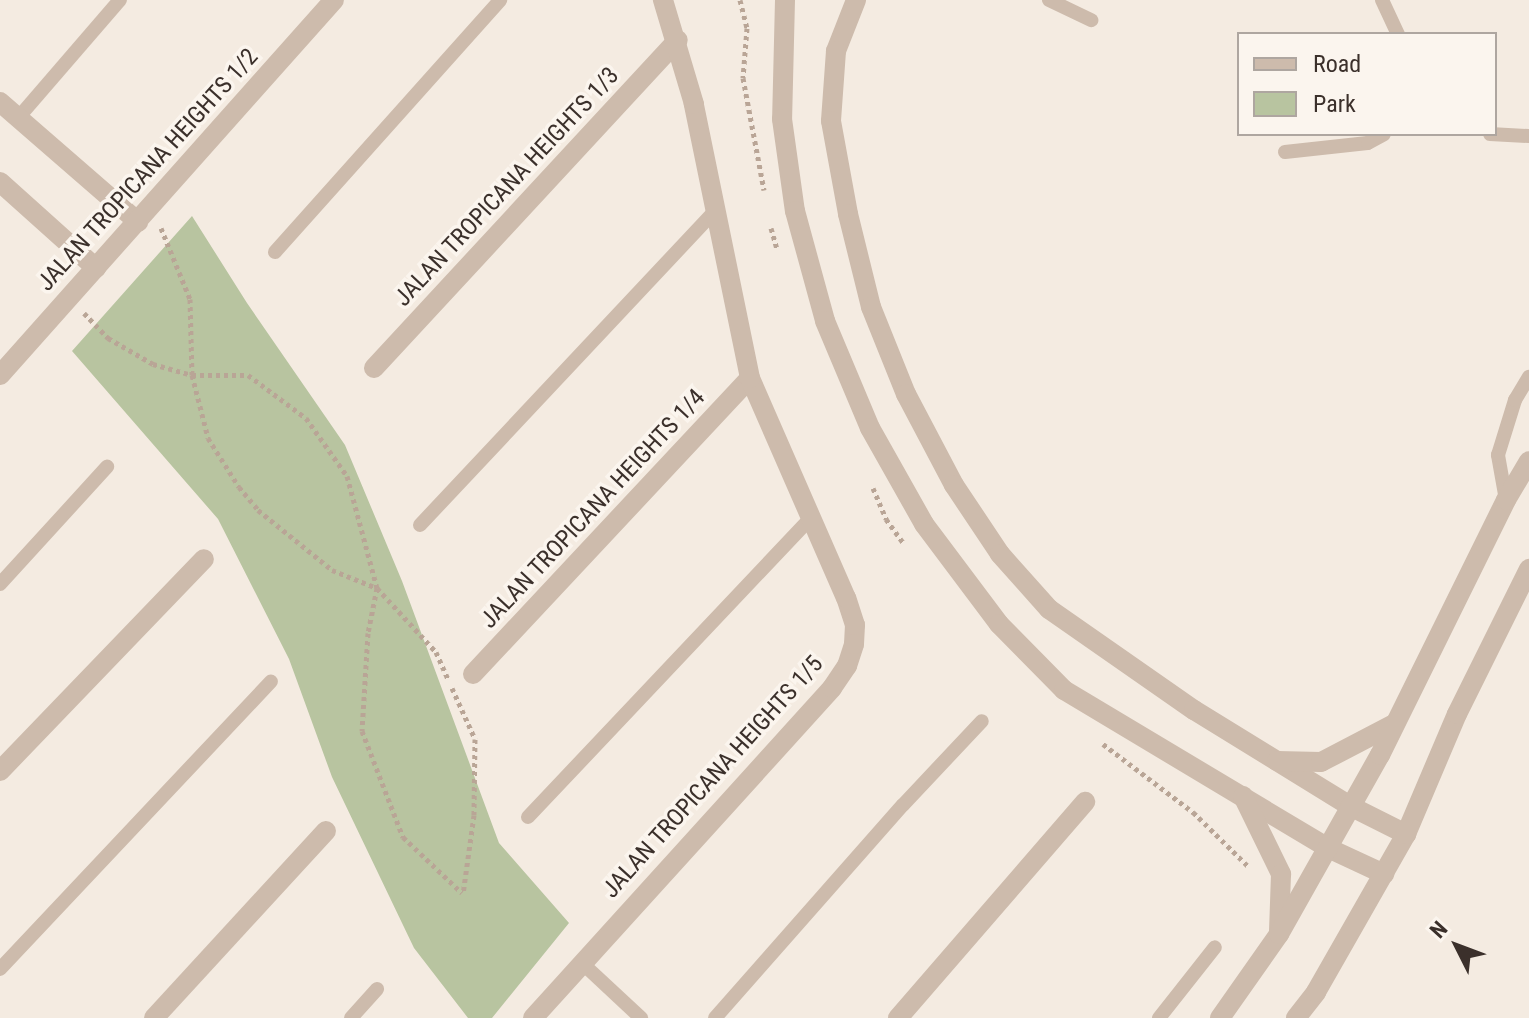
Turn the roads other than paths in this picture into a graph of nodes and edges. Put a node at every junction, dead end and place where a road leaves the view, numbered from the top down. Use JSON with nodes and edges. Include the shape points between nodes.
{"nodes":[{"id":1,"x":120,"y":0,"type":"edge"},
{"id":2,"x":334,"y":0,"type":"edge"},
{"id":3,"x":500,"y":0,"type":"edge"},
{"id":4,"x":663,"y":0,"type":"edge"},
{"id":5,"x":785,"y":0,"type":"edge"},
{"id":6,"x":856,"y":0,"type":"edge"},
{"id":7,"x":1049,"y":0,"type":"edge"},
{"id":8,"x":1382,"y":0,"type":"edge"},
{"id":9,"x":1091,"y":20,"type":"dead end"},
{"id":10,"x":1397,"y":32,"type":"edge"},
{"id":11,"x":678,"y":40,"type":"junction"},
{"id":12,"x":0,"y":102,"type":"edge"},
{"id":13,"x":18,"y":118,"type":"junction"},
{"id":14,"x":1497,"y":134,"type":"edge"},
{"id":15,"x":1380,"y":136,"type":"edge"},
{"id":16,"x":1529,"y":136,"type":"edge"},
{"id":17,"x":1285,"y":152,"type":"dead end"},
{"id":18,"x":0,"y":182,"type":"edge"},
{"id":19,"x":714,"y":212,"type":"junction"},
{"id":20,"x":138,"y":222,"type":"junction"},
{"id":21,"x":275,"y":252,"type":"dead end"},
{"id":22,"x":96,"y":268,"type":"junction"},
{"id":23,"x":374,"y":368,"type":"dead end"},
{"id":24,"x":0,"y":375,"type":"edge"},
{"id":25,"x":1529,"y":377,"type":"edge"},
{"id":26,"x":750,"y":378,"type":"junction"},
{"id":27,"x":1529,"y":461,"type":"edge"},
{"id":28,"x":107,"y":467,"type":"dead end"},
{"id":29,"x":1506,"y":500,"type":"junction"},
{"id":30,"x":811,"y":518,"type":"junction"},
{"id":31,"x":420,"y":525,"type":"dead end"},
{"id":32,"x":204,"y":559,"type":"dead end"},
{"id":33,"x":1529,"y":569,"type":"edge"},
{"id":34,"x":0,"y":584,"type":"edge"},
{"id":35,"x":473,"y":674,"type":"dead end"},
{"id":36,"x":271,"y":681,"type":"dead end"},
{"id":37,"x":982,"y":721,"type":"dead end"},
{"id":38,"x":1394,"y":724,"type":"junction"},
{"id":39,"x":1277,"y":761,"type":"junction"},
{"id":40,"x":0,"y":771,"type":"edge"},
{"id":41,"x":1243,"y":796,"type":"junction"},
{"id":42,"x":1085,"y":802,"type":"dead end"},
{"id":43,"x":1350,"y":806,"type":"junction"},
{"id":44,"x":528,"y":817,"type":"dead end"},
{"id":45,"x":326,"y":831,"type":"dead end"},
{"id":46,"x":1406,"y":834,"type":"junction"},
{"id":47,"x":1328,"y":848,"type":"junction"},
{"id":48,"x":1384,"y":874,"type":"junction"},
{"id":49,"x":1279,"y":934,"type":"junction"},
{"id":50,"x":1215,"y":947,"type":"dead end"},
{"id":51,"x":582,"y":963,"type":"junction"},
{"id":52,"x":0,"y":969,"type":"edge"},
{"id":53,"x":377,"y":989,"type":"dead end"},
{"id":54,"x":154,"y":1018,"type":"edge"},
{"id":55,"x":351,"y":1018,"type":"edge"},
{"id":56,"x":533,"y":1018,"type":"edge"},
{"id":57,"x":641,"y":1018,"type":"edge"},
{"id":58,"x":715,"y":1018,"type":"edge"},
{"id":59,"x":898,"y":1018,"type":"edge"},
{"id":60,"x":1159,"y":1018,"type":"edge"},
{"id":61,"x":1220,"y":1018,"type":"edge"},
{"id":62,"x":1296,"y":1018,"type":"edge"}],
"edges":[{"from":1,"to":13,"type":"lane"},
{"from":2,"to":20,"type":"street","name":"JALAN TROPICANA HEIGHTS 1/2"},
{"from":3,"to":21,"type":"lane"},
{"from":4,"to":11,"type":"street","name":"JALAN TROPICANA HEIGHTS 1/5"},
{"from":5,"to":41,"type":"street","via":[[782,119],[795,211],[825,321],[870,428],[924,524],[999,624],[1064,690]]},
{"from":6,"to":39,"type":"street","via":[[836,51],[831,121],[848,214],[871,307],[906,394],[954,485],[1000,554],[1049,609],[1116,659]]},
{"from":7,"to":9,"type":"lane"},
{"from":8,"to":10,"type":"lane"},
{"from":11,"to":19,"type":"street","name":"JALAN TROPICANA HEIGHTS 1/5"},
{"from":11,"to":23,"type":"street","name":"JALAN TROPICANA HEIGHTS 1/3"},
{"from":12,"to":13,"type":"street"},
{"from":13,"to":20,"type":"street"},
{"from":14,"to":16,"type":"lane"},
{"from":15,"to":17,"type":"lane","via":[[1368,143]]},
{"from":18,"to":22,"type":"street"},
{"from":19,"to":26,"type":"street","name":"JALAN TROPICANA HEIGHTS 1/5"},
{"from":19,"to":31,"type":"lane"},
{"from":20,"to":22,"type":"street","name":"JALAN TROPICANA HEIGHTS 1/2"},
{"from":22,"to":24,"type":"street","name":"JALAN TROPICANA HEIGHTS 1/2"},
{"from":25,"to":29,"type":"lane","via":[[1515,400],[1498,455]]},
{"from":26,"to":30,"type":"street","name":"JALAN TROPICANA HEIGHTS 1/5"},
{"from":26,"to":35,"type":"street","name":"JALAN TROPICANA HEIGHTS 1/4"},
{"from":27,"to":29,"type":"street"},
{"from":28,"to":34,"type":"lane"},
{"from":29,"to":38,"type":"street"},
{"from":30,"to":44,"type":"lane"},
{"from":30,"to":51,"type":"street","name":"JALAN TROPICANA HEIGHTS 1/5","via":[[855,625],[847,666]]},
{"from":32,"to":40,"type":"street"},
{"from":33,"to":46,"type":"street","via":[[1457,714]]},
{"from":36,"to":52,"type":"lane"},
{"from":37,"to":58,"type":"lane"},
{"from":38,"to":39,"type":"street","via":[[1321,762]]},
{"from":38,"to":43,"type":"street"},
{"from":39,"to":43,"type":"street"},
{"from":41,"to":47,"type":"street"},
{"from":41,"to":49,"type":"street","via":[[1281,874]]},
{"from":42,"to":59,"type":"street"},
{"from":43,"to":46,"type":"street"},
{"from":43,"to":47,"type":"street"},
{"from":45,"to":54,"type":"street"},
{"from":46,"to":48,"type":"street"},
{"from":47,"to":48,"type":"street"},
{"from":47,"to":49,"type":"street"},
{"from":48,"to":62,"type":"street"},
{"from":49,"to":61,"type":"street"},
{"from":50,"to":60,"type":"lane"},
{"from":51,"to":56,"type":"street","name":"JALAN TROPICANA HEIGHTS 1/5"},
{"from":51,"to":57,"type":"lane"},
{"from":53,"to":55,"type":"lane"}]}
